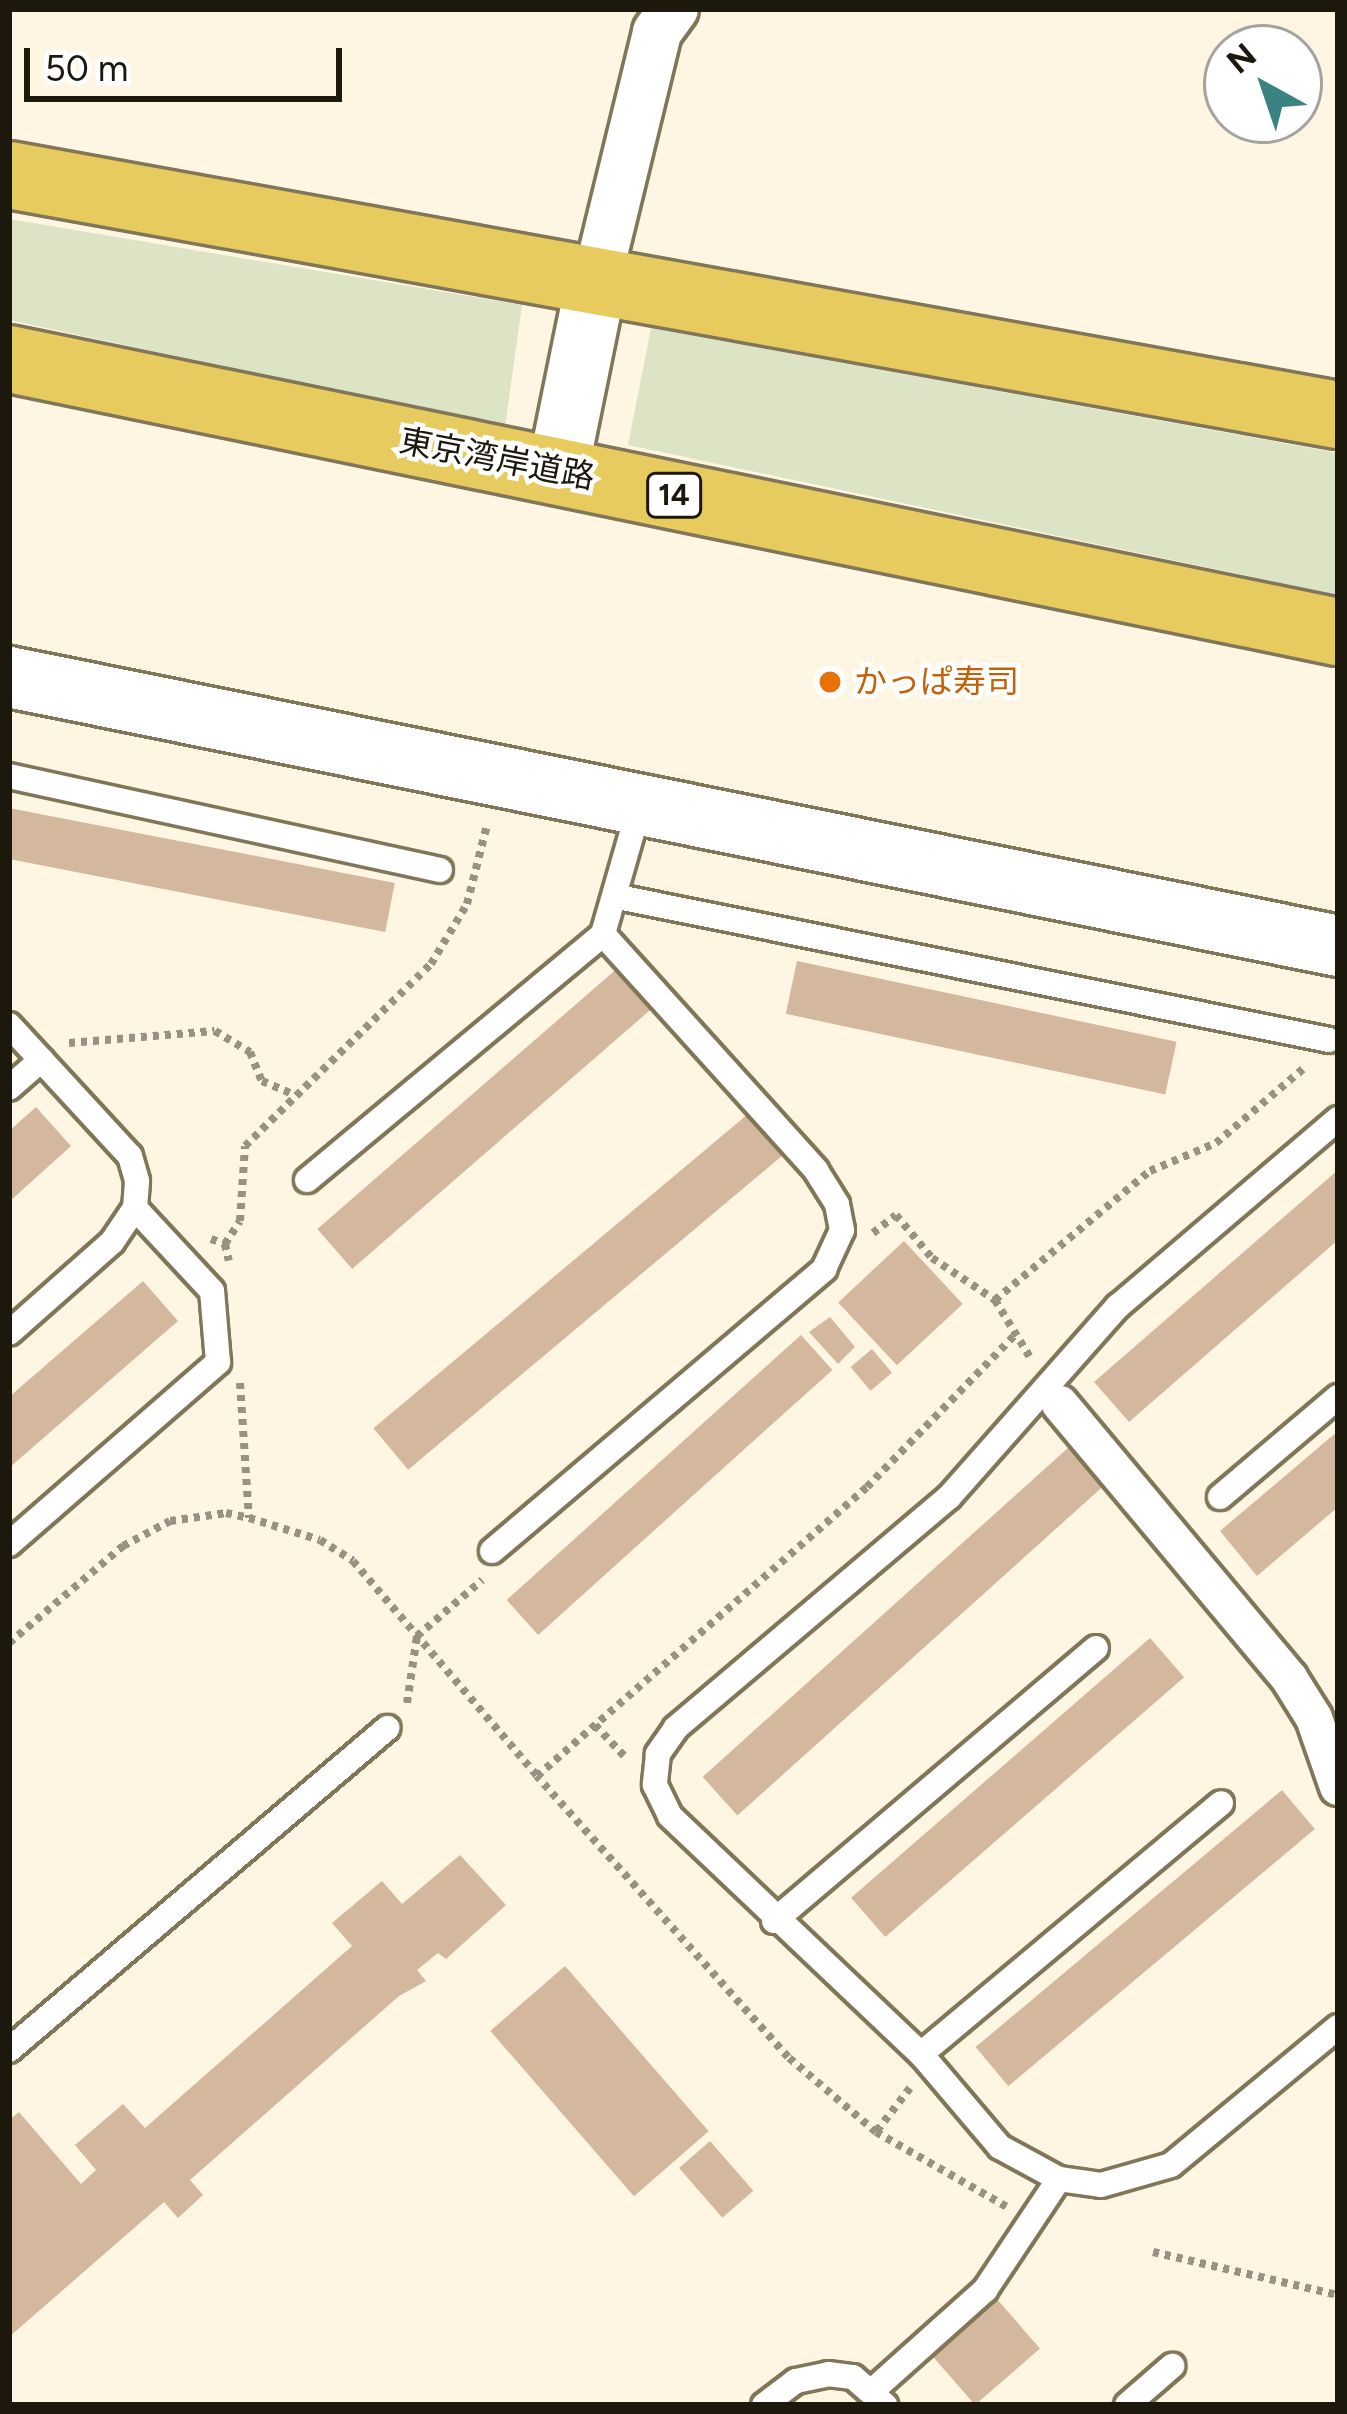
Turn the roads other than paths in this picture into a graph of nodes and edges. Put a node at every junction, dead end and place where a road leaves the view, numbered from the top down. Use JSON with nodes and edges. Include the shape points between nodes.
{"nodes":[{"id":1,"x":674,"y":9,"type":"edge"},
{"id":2,"x":9,"y":176,"type":"edge"},
{"id":3,"x":596,"y":283,"type":"junction"},
{"id":4,"x":9,"y":359,"type":"edge"},
{"id":5,"x":1338,"y":415,"type":"edge"},
{"id":6,"x":558,"y":470,"type":"junction"},
{"id":7,"x":1338,"y":632,"type":"edge"},
{"id":8,"x":9,"y":677,"type":"edge"},
{"id":9,"x":9,"y":776,"type":"edge"},
{"id":10,"x":641,"y":801,"type":"junction"},
{"id":11,"x":440,"y":870,"type":"dead end"},
{"id":12,"x":618,"y":897,"type":"junction"},
{"id":13,"x":603,"y":934,"type":"junction"},
{"id":14,"x":1338,"y":946,"type":"edge"},
{"id":15,"x":9,"y":1025,"type":"edge"},
{"id":16,"x":1329,"y":1040,"type":"dead end"},
{"id":17,"x":41,"y":1060,"type":"junction"},
{"id":18,"x":9,"y":1088,"type":"edge"},
{"id":19,"x":1338,"y":1119,"type":"edge"},
{"id":20,"x":307,"y":1180,"type":"dead end"},
{"id":21,"x":135,"y":1208,"type":"junction"},
{"id":22,"x":9,"y":1333,"type":"edge"},
{"id":23,"x":1338,"y":1397,"type":"edge"},
{"id":24,"x":1060,"y":1404,"type":"dead end"},
{"id":25,"x":1220,"y":1497,"type":"dead end"},
{"id":26,"x":9,"y":1544,"type":"edge"},
{"id":27,"x":492,"y":1551,"type":"road end"},
{"id":28,"x":1096,"y":1648,"type":"dead end"},
{"id":29,"x":388,"y":1729,"type":"road end"},
{"id":30,"x":1338,"y":1787,"type":"edge"},
{"id":31,"x":1221,"y":1803,"type":"dead end"},
{"id":32,"x":774,"y":1921,"type":"junction"},
{"id":33,"x":1338,"y":2027,"type":"edge"},
{"id":34,"x":9,"y":2050,"type":"edge"},
{"id":35,"x":921,"y":2054,"type":"junction"},
{"id":36,"x":1059,"y":2179,"type":"junction"},
{"id":37,"x":1172,"y":2366,"type":"dead end"},
{"id":38,"x":878,"y":2398,"type":"edge"},
{"id":39,"x":764,"y":2405,"type":"edge"},
{"id":40,"x":1127,"y":2405,"type":"edge"}],
"edges":[{"from":1,"to":3,"type":"street","via":[[657,32]]},
{"from":2,"to":3,"type":"highway"},
{"from":3,"to":5,"type":"highway"},
{"from":3,"to":6,"type":"street"},
{"from":4,"to":6,"type":"highway","name":"東京湾岸道路","number":"14"},
{"from":6,"to":7,"type":"highway","name":"東京湾岸道路","number":"14"},
{"from":8,"to":10,"type":"street"},
{"from":9,"to":11,"type":"lane"},
{"from":10,"to":12,"type":"lane"},
{"from":10,"to":14,"type":"street"},
{"from":12,"to":13,"type":"lane"},
{"from":12,"to":16,"type":"lane"},
{"from":13,"to":20,"type":"lane"},
{"from":13,"to":27,"type":"lane","via":[[816,1170],[842,1230],[824,1269]]},
{"from":15,"to":17,"type":"lane"},
{"from":17,"to":18,"type":"lane"},
{"from":17,"to":21,"type":"lane","via":[[130,1156]]},
{"from":19,"to":32,"type":"lane","via":[[1118,1306],[949,1497],[676,1728],[658,1754],[656,1785],[670,1816]]},
{"from":21,"to":22,"type":"lane","via":[[112,1241]]},
{"from":21,"to":26,"type":"lane","via":[[212,1292],[218,1362]]},
{"from":23,"to":25,"type":"lane"},
{"from":24,"to":30,"type":"street","via":[[1288,1678],[1313,1718]]},
{"from":28,"to":32,"type":"lane"},
{"from":29,"to":34,"type":"lane"},
{"from":31,"to":35,"type":"lane"},
{"from":32,"to":35,"type":"lane"},
{"from":33,"to":36,"type":"lane","via":[[1171,2165],[1101,2185]]},
{"from":35,"to":36,"type":"lane","via":[[1000,2147]]},
{"from":36,"to":38,"type":"lane","via":[[985,2290]]},
{"from":37,"to":40,"type":"lane"},
{"from":38,"to":39,"type":"lane","via":[[828,2374],[796,2381]]}]}
